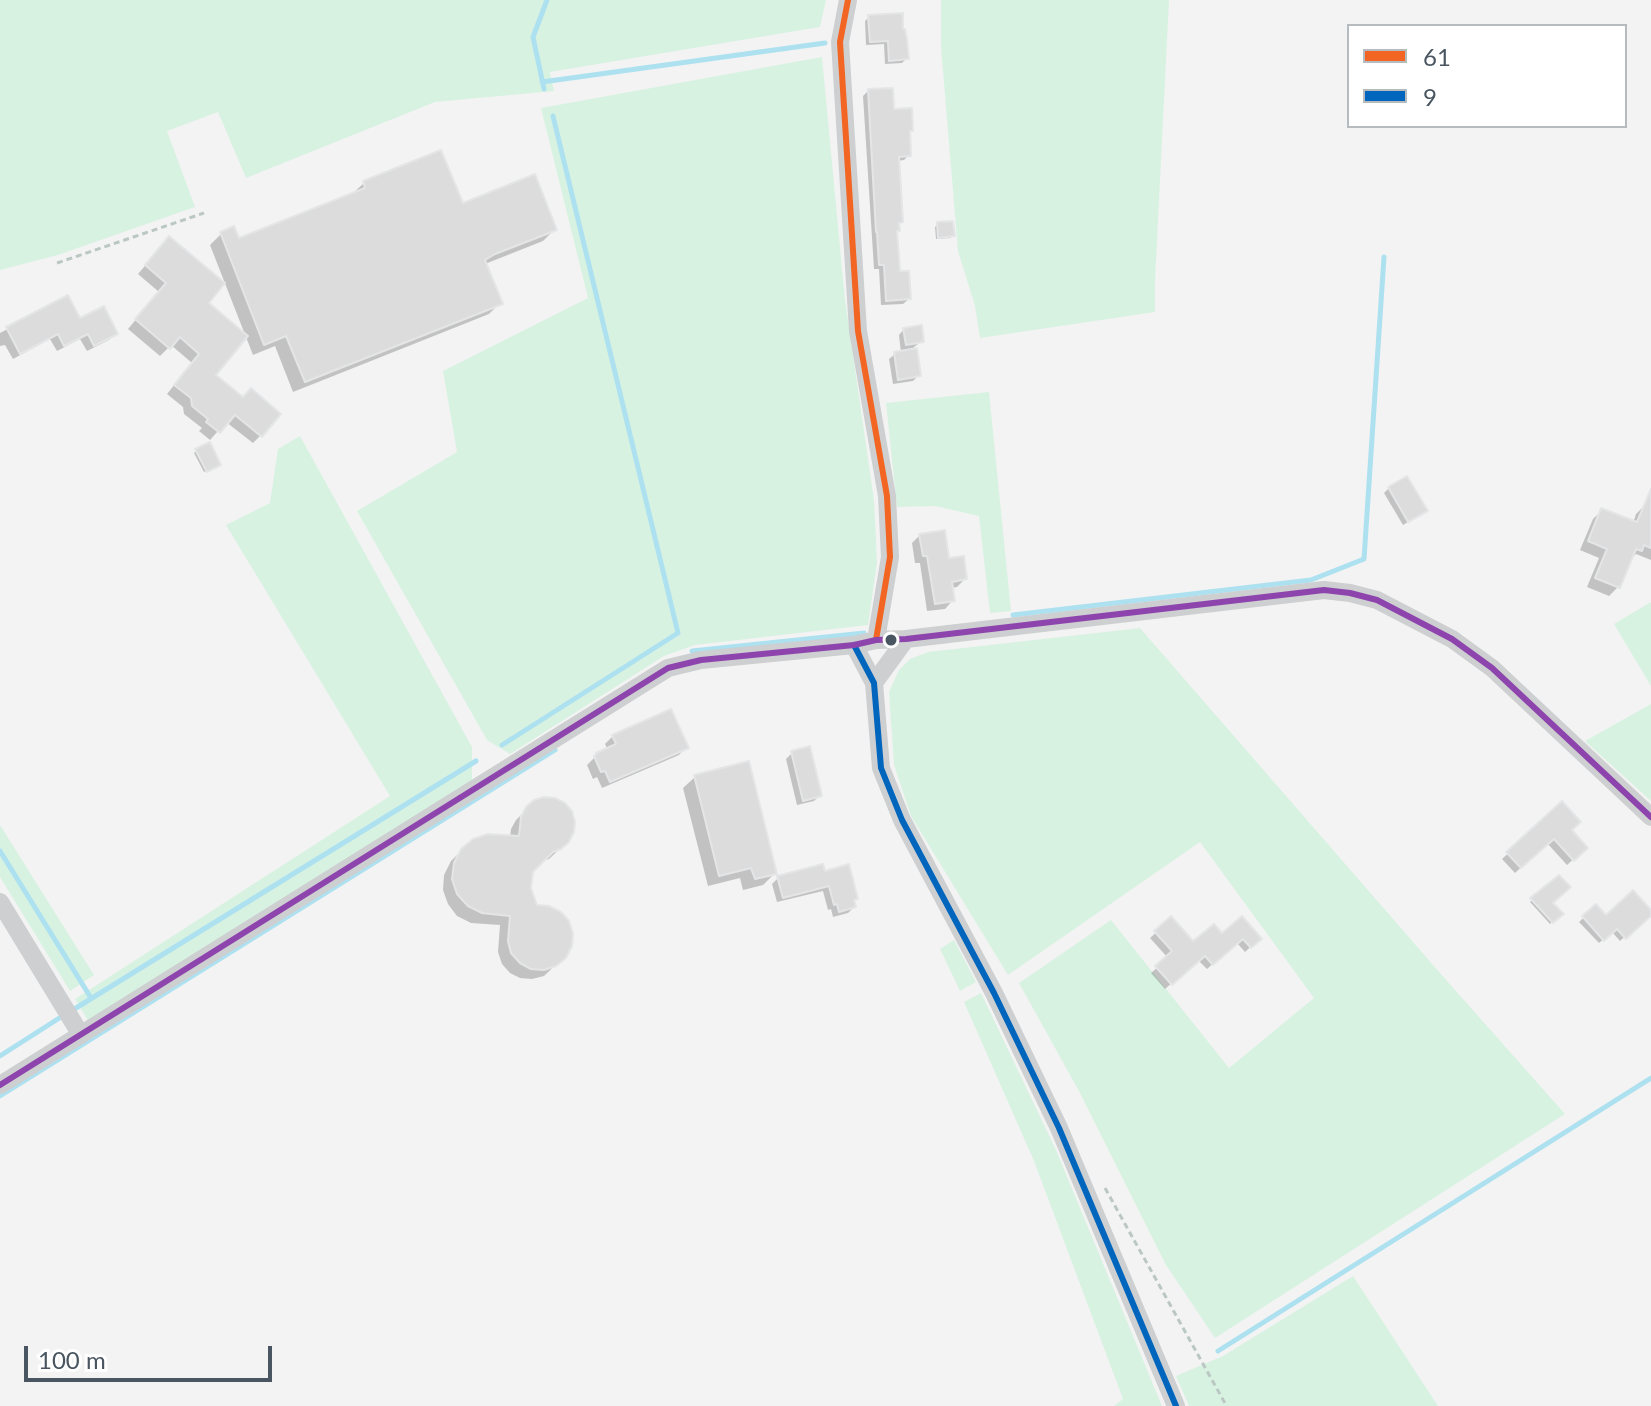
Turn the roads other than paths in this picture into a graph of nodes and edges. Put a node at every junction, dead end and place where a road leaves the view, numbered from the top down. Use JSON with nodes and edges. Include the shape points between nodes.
{"nodes":[{"id":1,"x":848,"y":0,"type":"edge"},
{"id":2,"x":906,"y":639,"type":"junction"},
{"id":3,"x":876,"y":640,"type":"junction"},
{"id":4,"x":854,"y":645,"type":"junction"},
{"id":5,"x":874,"y":683,"type":"junction"},
{"id":6,"x":1651,"y":817,"type":"edge"},
{"id":7,"x":0,"y":902,"type":"edge"},
{"id":8,"x":81,"y":1035,"type":"junction"},
{"id":9,"x":0,"y":1085,"type":"edge"},
{"id":10,"x":1176,"y":1406,"type":"edge"}],
"edges":[{"from":1,"to":3,"type":"street","via":[[840,42],[858,331],[887,496],[890,557]]},
{"from":2,"to":3,"type":"street"},
{"from":2,"to":5,"type":"street"},
{"from":2,"to":6,"type":"street","via":[[1324,590],[1350,593],[1377,600],[1452,639],[1492,668]]},
{"from":3,"to":4,"type":"street"},
{"from":4,"to":5,"type":"street"},
{"from":4,"to":8,"type":"street","via":[[668,668]]},
{"from":5,"to":10,"type":"street","via":[[881,768],[902,820],[1059,1128]]},
{"from":7,"to":8,"type":"street"},
{"from":8,"to":9,"type":"street"}]}
